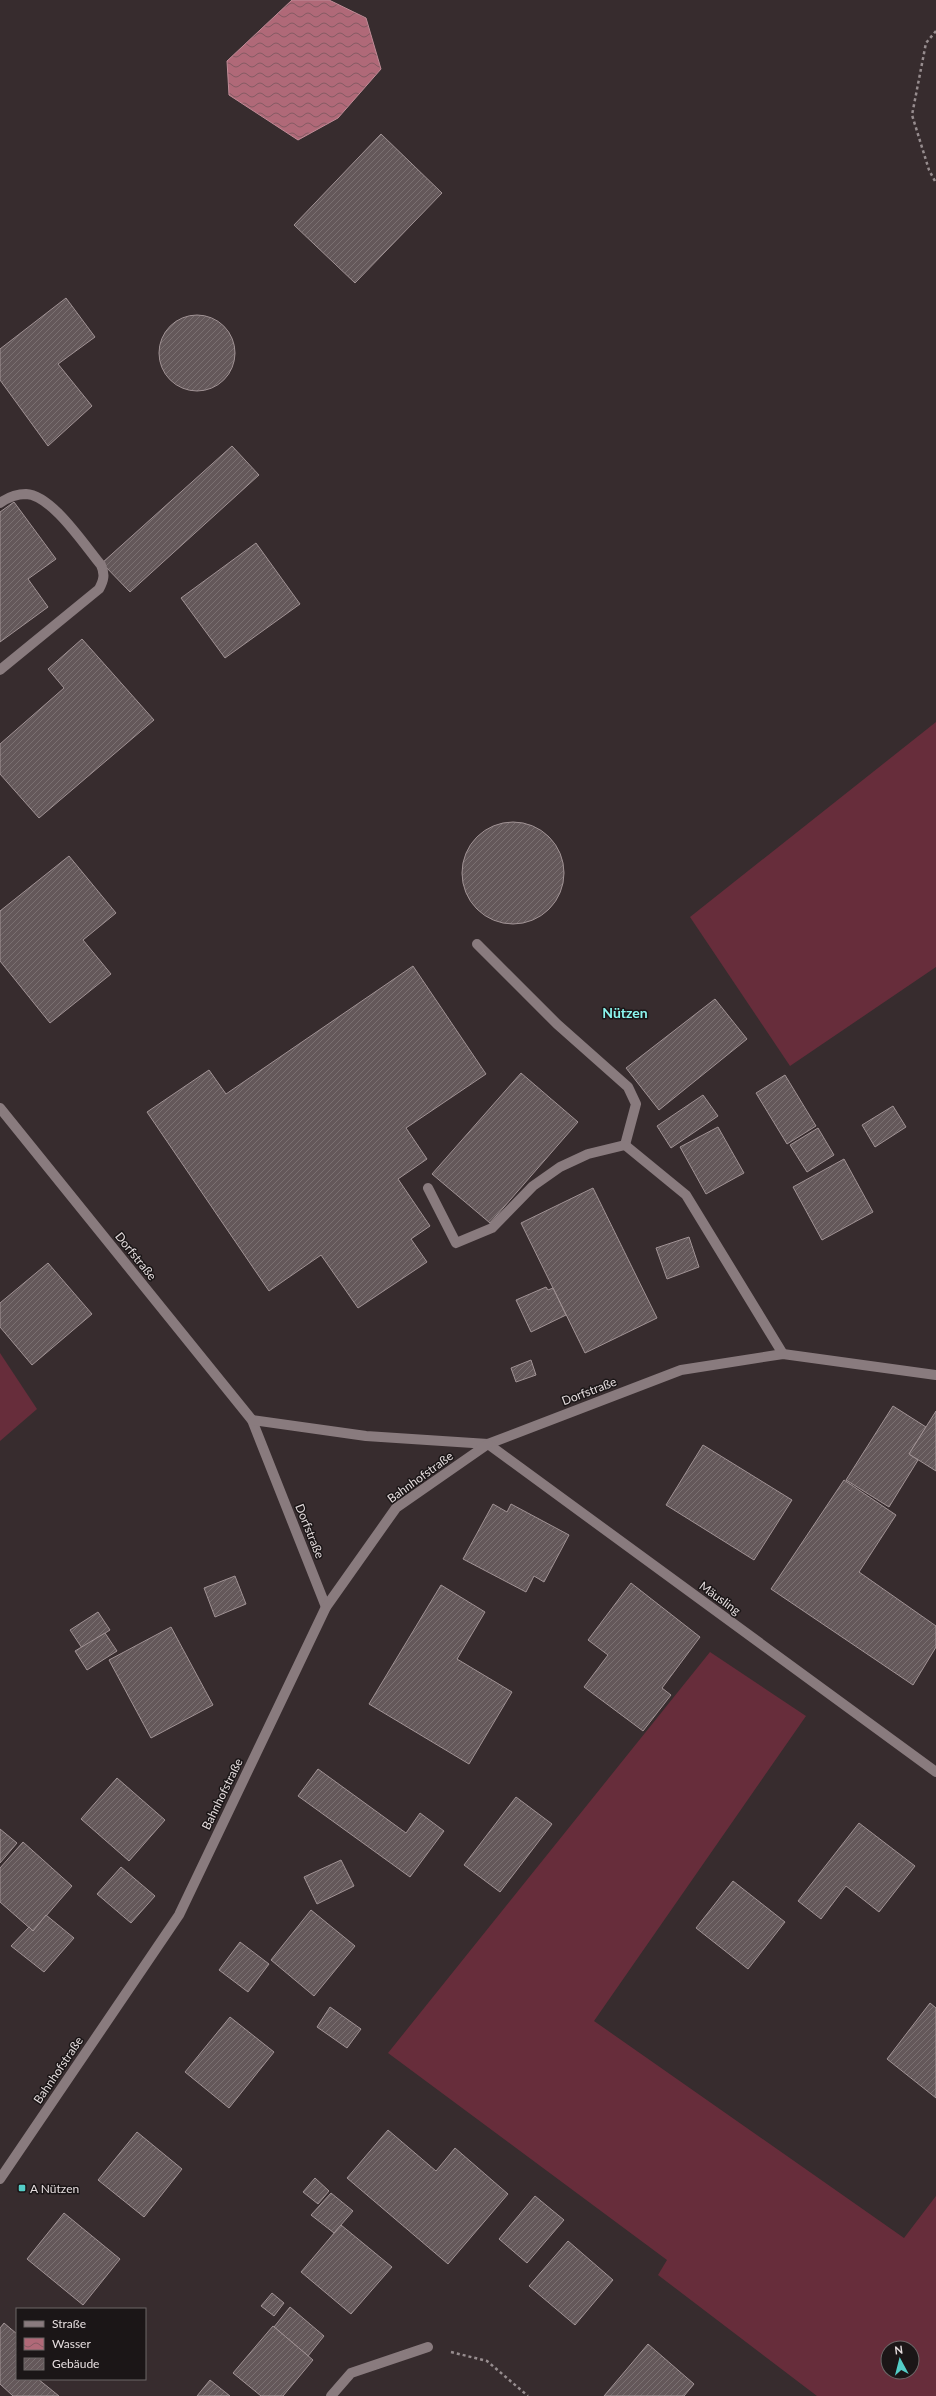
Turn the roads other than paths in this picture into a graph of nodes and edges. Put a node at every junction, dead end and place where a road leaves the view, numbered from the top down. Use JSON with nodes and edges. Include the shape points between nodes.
{"nodes":[{"id":1,"x":0,"y":503,"type":"edge"},
{"id":2,"x":0,"y":670,"type":"edge"},
{"id":3,"x":477,"y":944,"type":"dead end"},
{"id":4,"x":0,"y":1108,"type":"edge"},
{"id":5,"x":625,"y":1145,"type":"junction"},
{"id":6,"x":428,"y":1188,"type":"dead end"},
{"id":7,"x":783,"y":1354,"type":"junction"},
{"id":8,"x":936,"y":1375,"type":"edge"},
{"id":9,"x":252,"y":1420,"type":"junction"},
{"id":10,"x":488,"y":1444,"type":"junction"},
{"id":11,"x":326,"y":1607,"type":"junction"},
{"id":12,"x":936,"y":1772,"type":"edge"},
{"id":13,"x":0,"y":2179,"type":"edge"},
{"id":14,"x":428,"y":2347,"type":"road end"},
{"id":15,"x":331,"y":2396,"type":"edge"}],
"edges":[{"from":1,"to":2,"type":"street","via":[[26,494],[50,504],[101,565],[104,572],[99,589]]},
{"from":3,"to":5,"type":"street","via":[[557,1024],[628,1087],[636,1104]]},
{"from":4,"to":9,"type":"street","name":"Dorfstraße"},
{"from":5,"to":6,"type":"street","via":[[588,1154],[560,1167],[533,1186],[492,1228],[456,1242]]},
{"from":5,"to":7,"type":"street","via":[[686,1195]]},
{"from":7,"to":8,"type":"street","name":"Dorfstraße"},
{"from":7,"to":10,"type":"street","name":"Dorfstraße","via":[[681,1370]]},
{"from":9,"to":10,"type":"street","name":"Dorfstraße","via":[[366,1436]]},
{"from":9,"to":11,"type":"street","name":"Dorfstraße"},
{"from":10,"to":11,"type":"street","name":"Bahnhofstraße","via":[[396,1508]]},
{"from":10,"to":12,"type":"street","name":"Mäusling"},
{"from":11,"to":13,"type":"street","name":"Bahnhofstraße","via":[[178,1915]]},
{"from":14,"to":15,"type":"street","via":[[351,2373]]}]}
